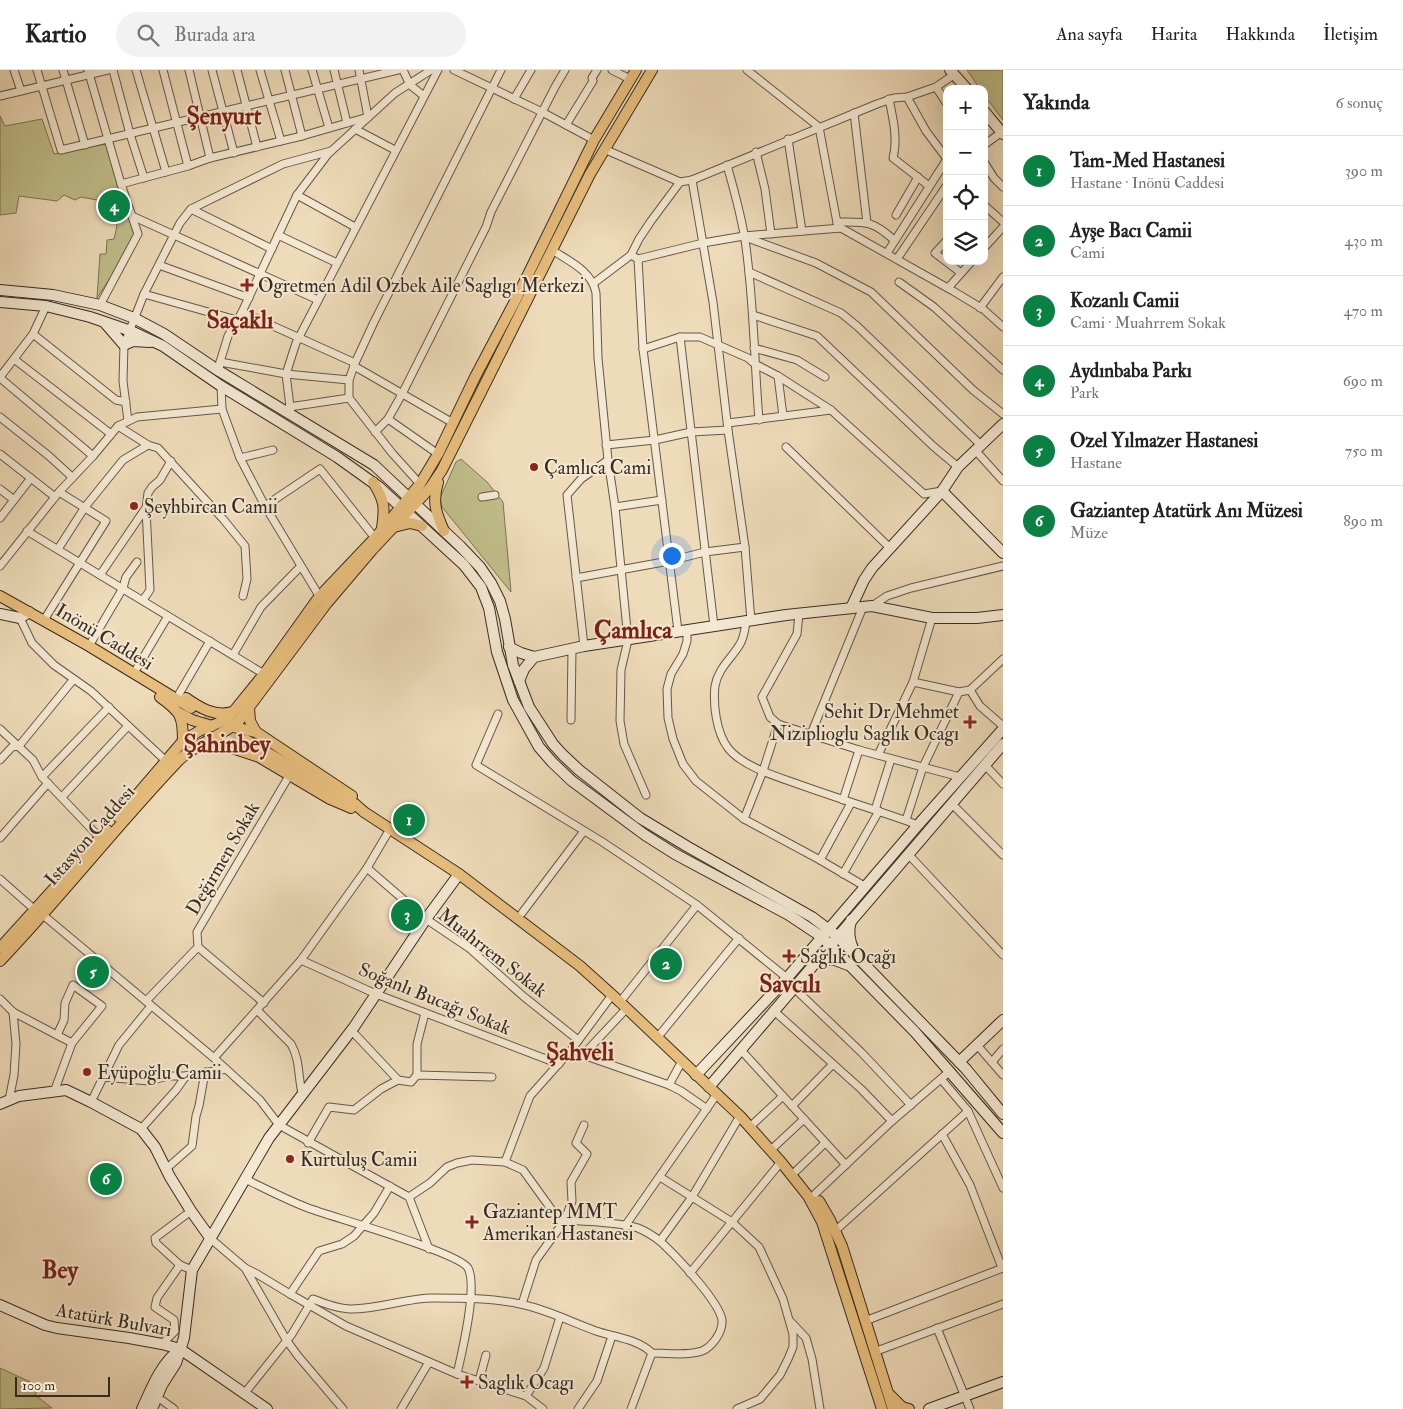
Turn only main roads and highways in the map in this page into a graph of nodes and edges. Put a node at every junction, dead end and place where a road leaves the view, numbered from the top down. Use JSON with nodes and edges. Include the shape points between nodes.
{"nodes":[{"id":1,"x":652,"y":70,"type":"edge"},
{"id":2,"x":953,"y":72,"type":"edge"},
{"id":3,"x":633,"y":74,"type":"edge"},
{"id":4,"x":964,"y":85,"type":"edge"},
{"id":5,"x":988,"y":115,"type":"edge"},
{"id":6,"x":1002,"y":133,"type":"edge"},
{"id":7,"x":0,"y":290,"type":"edge"},
{"id":8,"x":0,"y":302,"type":"edge"},
{"id":9,"x":102,"y":321,"type":"junction"},
{"id":10,"x":156,"y":343,"type":"junction"},
{"id":11,"x":1003,"y":424,"type":"edge"},
{"id":12,"x":442,"y":470,"type":"junction"},
{"id":13,"x":373,"y":482,"type":"junction"},
{"id":14,"x":942,"y":491,"type":"junction"},
{"id":15,"x":411,"y":501,"type":"junction"},
{"id":16,"x":403,"y":510,"type":"junction"},
{"id":17,"x":422,"y":526,"type":"junction"},
{"id":18,"x":394,"y":527,"type":"junction"},
{"id":19,"x":444,"y":531,"type":"junction"},
{"id":20,"x":378,"y":534,"type":"junction"},
{"id":21,"x":1003,"y":553,"type":"edge"},
{"id":22,"x":0,"y":596,"type":"edge"},
{"id":23,"x":323,"y":600,"type":"junction"},
{"id":24,"x":851,"y":608,"type":"junction"},
{"id":25,"x":29,"y":612,"type":"junction"},
{"id":26,"x":0,"y":614,"type":"edge"},
{"id":27,"x":1003,"y":615,"type":"edge"},
{"id":28,"x":89,"y":646,"type":"junction"},
{"id":29,"x":509,"y":647,"type":"junction"},
{"id":30,"x":534,"y":657,"type":"junction"},
{"id":31,"x":519,"y":681,"type":"junction"},
{"id":32,"x":191,"y":708,"type":"tunnel mouth"},
{"id":33,"x":249,"y":708,"type":"junction"},
{"id":34,"x":179,"y":712,"type":"junction"},
{"id":35,"x":233,"y":712,"type":"junction"},
{"id":36,"x":211,"y":726,"type":"junction"},
{"id":37,"x":232,"y":726,"type":"junction"},
{"id":38,"x":1003,"y":727,"type":"edge"},
{"id":39,"x":256,"y":732,"type":"junction"},
{"id":40,"x":246,"y":740,"type":"tunnel mouth"},
{"id":41,"x":182,"y":741,"type":"junction"},
{"id":42,"x":1003,"y":744,"type":"edge"},
{"id":43,"x":196,"y":749,"type":"junction"},
{"id":44,"x":365,"y":810,"type":"junction"},
{"id":45,"x":459,"y":874,"type":"junction"},
{"id":46,"x":39,"y":912,"type":"junction"},
{"id":47,"x":812,"y":917,"type":"junction"},
{"id":48,"x":846,"y":918,"type":"junction"},
{"id":49,"x":810,"y":928,"type":"junction"},
{"id":50,"x":830,"y":937,"type":"junction"},
{"id":51,"x":0,"y":948,"type":"edge"},
{"id":52,"x":812,"y":950,"type":"junction"},
{"id":53,"x":856,"y":954,"type":"junction"},
{"id":54,"x":0,"y":961,"type":"edge"},
{"id":55,"x":816,"y":961,"type":"junction"},
{"id":56,"x":852,"y":967,"type":"junction"},
{"id":57,"x":790,"y":983,"type":"junction"},
{"id":58,"x":621,"y":1001,"type":"junction"},
{"id":59,"x":1003,"y":1020,"type":"edge"},
{"id":60,"x":659,"y":1036,"type":"junction"},
{"id":61,"x":959,"y":1062,"type":"junction"},
{"id":62,"x":698,"y":1073,"type":"junction"},
{"id":63,"x":711,"y":1084,"type":"junction"},
{"id":64,"x":4,"y":1102,"type":"edge"},
{"id":65,"x":1003,"y":1114,"type":"edge"},
{"id":66,"x":1003,"y":1133,"type":"edge"},
{"id":67,"x":211,"y":1239,"type":"junction"},
{"id":68,"x":0,"y":1306,"type":"edge"},
{"id":69,"x":180,"y":1349,"type":"junction"},
{"id":70,"x":1003,"y":1382,"type":"edge"},
{"id":71,"x":158,"y":1383,"type":"junction"},
{"id":72,"x":888,"y":1392,"type":"junction"},
{"id":73,"x":142,"y":1409,"type":"edge"},
{"id":74,"x":152,"y":1409,"type":"edge"},
{"id":75,"x":267,"y":1409,"type":"edge"},
{"id":76,"x":882,"y":1409,"type":"edge"},
{"id":77,"x":893,"y":1409,"type":"edge"},
{"id":78,"x":909,"y":1409,"type":"edge"},
{"id":79,"x":929,"y":1409,"type":"edge"}],
"edges":[{"from":1,"to":12,"type":"main road","via":[[590,174]]},
{"from":2,"to":4,"type":"main road"},
{"from":3,"to":15,"type":"main road","via":[[594,140],[454,423]]},
{"from":5,"to":6,"type":"main road"},
{"from":7,"to":15,"type":"main road","via":[[53,295],[100,305],[134,318],[220,366],[374,466]]},
{"from":8,"to":9,"type":"main road","via":[[46,306]]},
{"from":9,"to":10,"type":"main road"},
{"from":9,"to":10,"type":"main road","via":[[124,345],[134,341]]},
{"from":10,"to":13,"type":"main road"},
{"from":11,"to":14,"type":"main road","via":[[958,467]]},
{"from":12,"to":15,"type":"main road","via":[[430,488]]},
{"from":12,"to":19,"type":"main road","via":[[434,496]]},
{"from":13,"to":16,"type":"main road"},
{"from":13,"to":20,"type":"main road","via":[[385,507]]},
{"from":14,"to":21,"type":"main road"},
{"from":14,"to":24,"type":"main road","via":[[864,580]]},
{"from":15,"to":16,"type":"main road"},
{"from":15,"to":19,"type":"main road"},
{"from":16,"to":17,"type":"main road"},
{"from":16,"to":18,"type":"main road"},
{"from":16,"to":20,"type":"main road"},
{"from":17,"to":18,"type":"main road","via":[[410,523]]},
{"from":17,"to":49,"type":"main road","via":[[464,565],[481,587],[513,700],[539,747],[552,762],[644,835]]},
{"from":18,"to":23,"type":"main road"},
{"from":19,"to":29,"type":"main road","via":[[480,567],[491,583],[500,601]]},
{"from":20,"to":23,"type":"main road"},
{"from":22,"to":25,"type":"main road","name":"Inönü Caddesi"},
{"from":23,"to":33,"type":"main road","name":"Istasyon Caddesi"},
{"from":23,"to":35,"type":"main road"},
{"from":24,"to":27,"type":"main road","via":[[867,607],[932,618]]},
{"from":24,"to":30,"type":"main road","via":[[584,646]]},
{"from":25,"to":26,"type":"main road","via":[[20,618]]},
{"from":25,"to":28,"type":"main road","name":"Inönü Caddesi"},
{"from":28,"to":32,"type":"main road","name":"Inönü Caddesi"},
{"from":28,"to":34,"type":"main road"},
{"from":28,"to":35,"type":"main road","via":[[109,650],[213,713]]},
{"from":29,"to":30,"type":"main road"},
{"from":29,"to":31,"type":"main road"},
{"from":30,"to":31,"type":"main road","via":[[524,668]]},
{"from":31,"to":47,"type":"main road","via":[[541,728],[579,770],[640,818]]},
{"from":33,"to":37,"type":"main road","name":"Istasyon Caddesi"},
{"from":33,"to":39,"type":"main road","via":[[250,721]]},
{"from":34,"to":36,"type":"main road"},
{"from":34,"to":41,"type":"main road","via":[[183,726]]},
{"from":35,"to":36,"type":"main road"},
{"from":36,"to":37,"type":"main road"},
{"from":36,"to":41,"type":"main road"},
{"from":37,"to":39,"type":"main road"},
{"from":37,"to":43,"type":"main road","name":"Istasyon Caddesi"},
{"from":38,"to":48,"type":"main road","via":[[866,887]]},
{"from":39,"to":44,"type":"main road","via":[[342,789]]},
{"from":40,"to":44,"type":"main road"},
{"from":41,"to":46,"type":"main road"},
{"from":42,"to":48,"type":"main road","via":[[908,854]]},
{"from":43,"to":44,"type":"main road","via":[[223,746],[259,757],[330,800]]},
{"from":43,"to":46,"type":"main road","name":"Istasyon Caddesi","via":[[187,752]]},
{"from":44,"to":45,"type":"main road"},
{"from":44,"to":58,"type":"main road","via":[[467,871],[522,913]]},
{"from":45,"to":58,"type":"main road"},
{"from":45,"to":67,"type":"main road","via":[[352,1030],[269,1138]]},
{"from":46,"to":51,"type":"main road"},
{"from":46,"to":54,"type":"main road","name":"Istasyon Caddesi"},
{"from":47,"to":48,"type":"main road"},
{"from":47,"to":50,"type":"main road"},
{"from":48,"to":50,"type":"main road"},
{"from":48,"to":53,"type":"main road"},
{"from":49,"to":50,"type":"main road"},
{"from":49,"to":52,"type":"main road"},
{"from":50,"to":52,"type":"main road"},
{"from":50,"to":53,"type":"main road"},
{"from":50,"to":55,"type":"main road"},
{"from":50,"to":56,"type":"main road"},
{"from":52,"to":57,"type":"main road"},
{"from":53,"to":61,"type":"main road"},
{"from":55,"to":56,"type":"main road","via":[[832,960]]},
{"from":55,"to":57,"type":"main road"},
{"from":56,"to":66,"type":"main road","via":[[950,1071]]},
{"from":57,"to":62,"type":"main road"},
{"from":57,"to":63,"type":"main road","via":[[774,1010]]},
{"from":58,"to":60,"type":"main road"},
{"from":59,"to":61,"type":"main road"},
{"from":60,"to":62,"type":"main road"},
{"from":60,"to":62,"type":"main road"},
{"from":61,"to":65,"type":"main road"},
{"from":62,"to":63,"type":"main road"},
{"from":63,"to":72,"type":"main road","via":[[753,1124],[815,1194],[842,1246]]},
{"from":63,"to":76,"type":"main road","via":[[808,1196],[822,1222]]},
{"from":64,"to":67,"type":"main road","via":[[19,1096],[66,1090],[141,1129]]},
{"from":67,"to":69,"type":"main road","via":[[192,1270]]},
{"from":68,"to":69,"type":"main road","name":"Atatürk Bulvarı","via":[[57,1328]]},
{"from":69,"to":71,"type":"main road","via":[[169,1358]]},
{"from":69,"to":75,"type":"main road","name":"Atatürk Bulvarı"},
{"from":70,"to":79,"type":"main road"},
{"from":71,"to":73,"type":"main road"},
{"from":71,"to":74,"type":"main road"},
{"from":72,"to":77,"type":"main road"},
{"from":72,"to":78,"type":"main road","via":[[902,1407]]}]}
